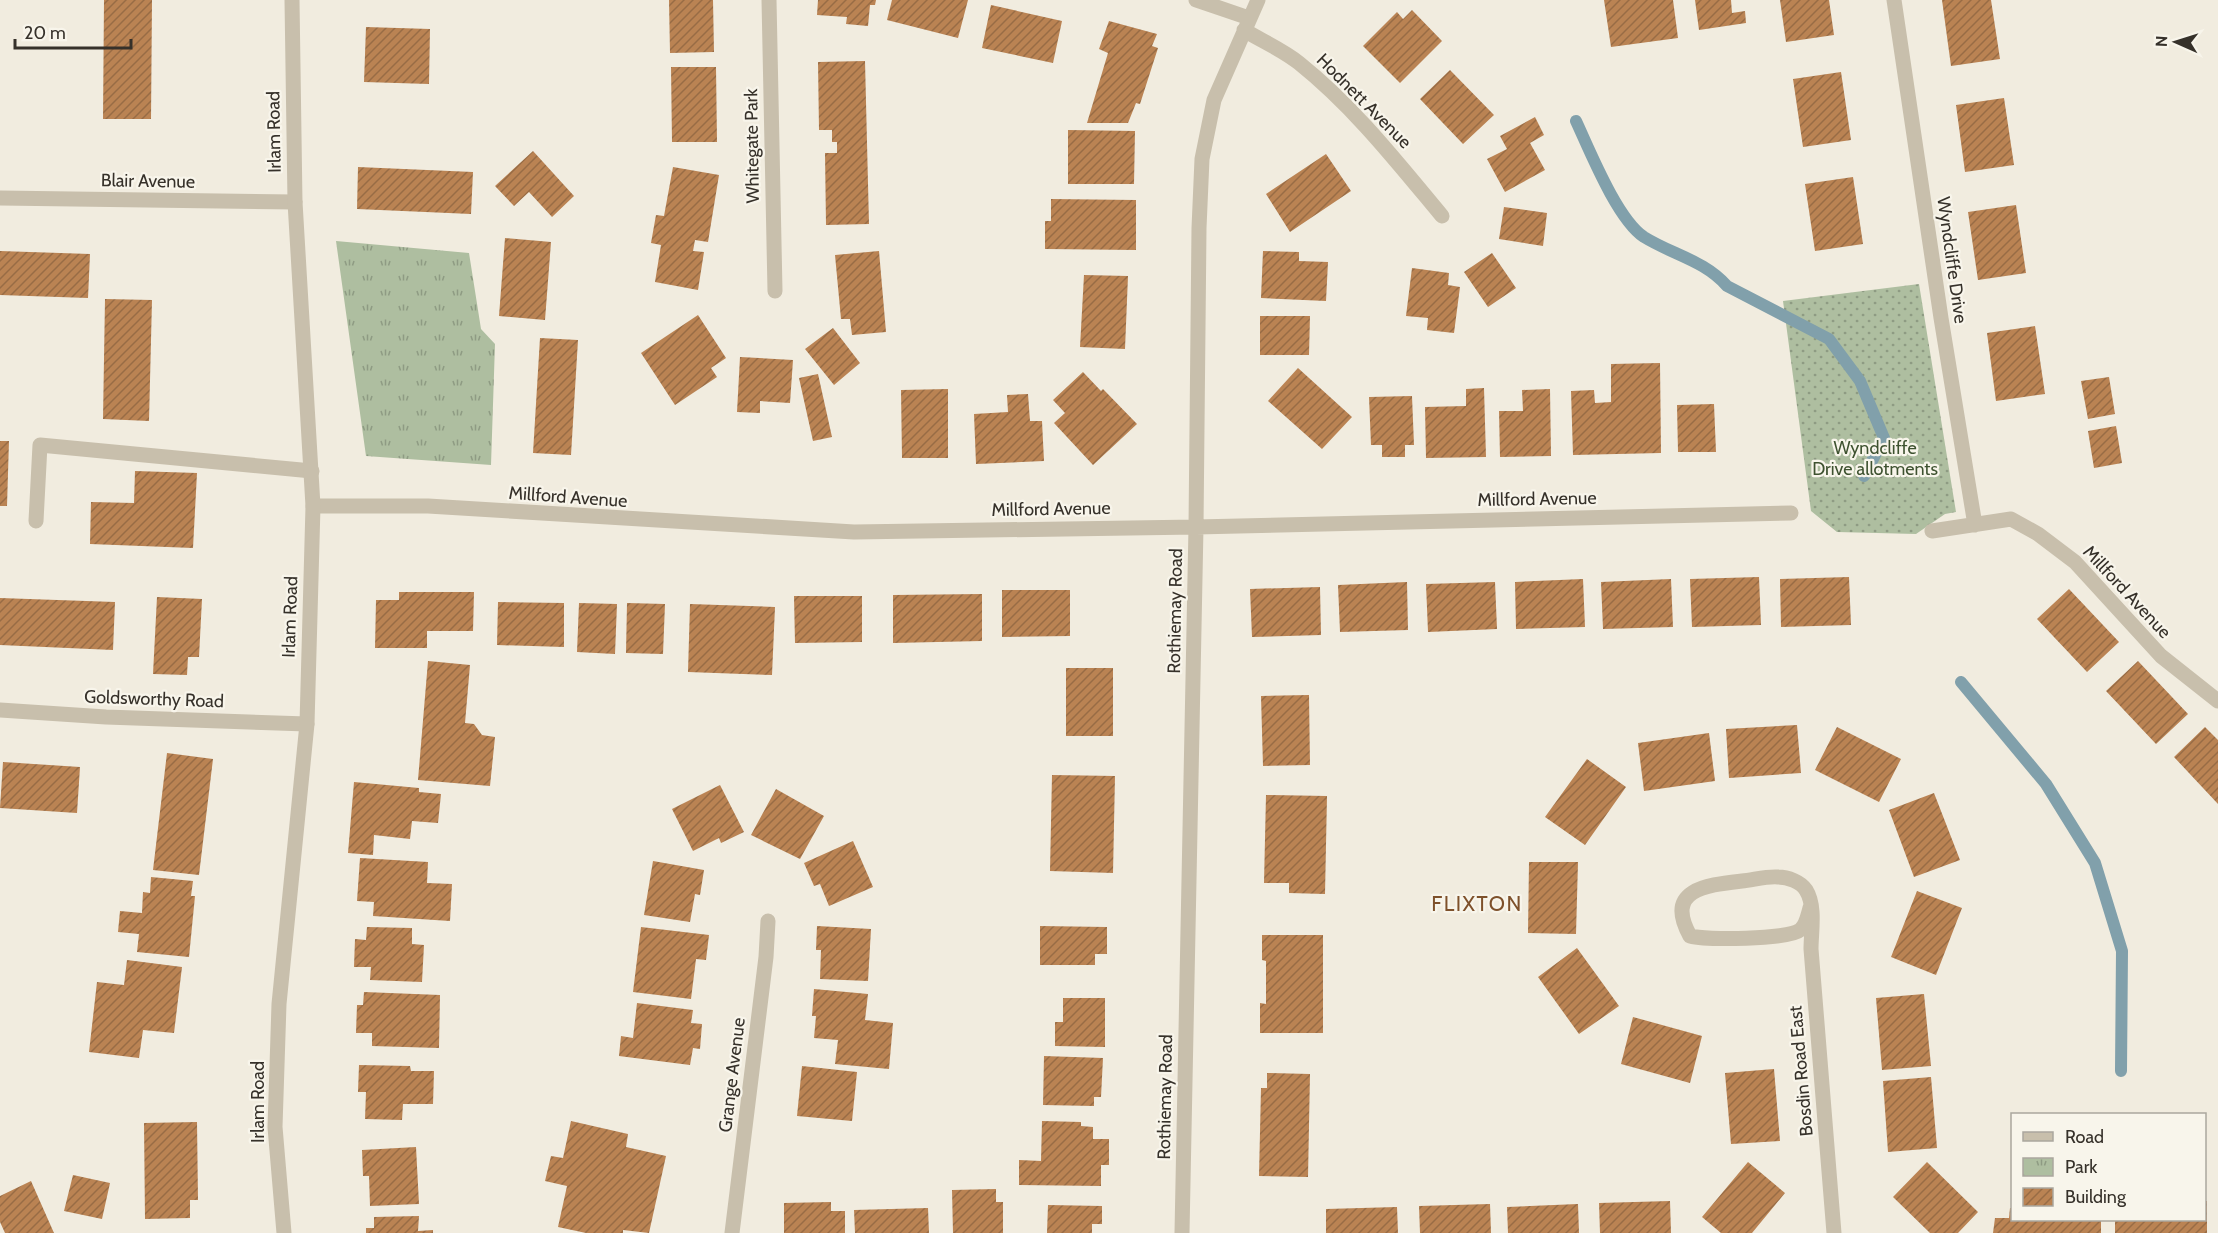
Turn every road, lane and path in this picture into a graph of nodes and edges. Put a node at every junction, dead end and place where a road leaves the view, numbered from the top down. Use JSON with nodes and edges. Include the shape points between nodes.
{"nodes":[{"id":1,"x":292,"y":0,"type":"edge"},
{"id":2,"x":769,"y":0,"type":"edge"},
{"id":3,"x":1196,"y":0,"type":"edge"},
{"id":4,"x":1258,"y":0,"type":"edge"},
{"id":5,"x":1894,"y":0,"type":"edge"},
{"id":6,"x":1246,"y":24,"type":"junction"},
{"id":7,"x":0,"y":198,"type":"edge"},
{"id":8,"x":295,"y":202,"type":"junction"},
{"id":9,"x":1442,"y":216,"type":"dead end"},
{"id":10,"x":775,"y":291,"type":"dead end"},
{"id":11,"x":312,"y":471,"type":"junction"},
{"id":12,"x":313,"y":506,"type":"junction"},
{"id":13,"x":1791,"y":513,"type":"dead end"},
{"id":14,"x":36,"y":521,"type":"dead end"},
{"id":15,"x":1974,"y":525,"type":"junction"},
{"id":16,"x":1196,"y":527,"type":"junction"},
{"id":17,"x":1932,"y":531,"type":"dead end"},
{"id":18,"x":2218,"y":701,"type":"edge"},
{"id":19,"x":0,"y":710,"type":"edge"},
{"id":20,"x":306,"y":724,"type":"junction"},
{"id":21,"x":1811,"y":905,"type":"junction"},
{"id":22,"x":768,"y":921,"type":"dead end"},
{"id":23,"x":284,"y":1233,"type":"edge"},
{"id":24,"x":732,"y":1233,"type":"edge"},
{"id":25,"x":1182,"y":1233,"type":"edge"},
{"id":26,"x":1834,"y":1233,"type":"edge"}],
"edges":[{"from":1,"to":8,"type":"street","name":"Irlam Road"},
{"from":2,"to":10,"type":"street","name":"Whitegate Park"},
{"from":3,"to":6,"type":"street"},
{"from":4,"to":6,"type":"street","name":"Rothiemay Road"},
{"from":5,"to":15,"type":"street","name":"Wyndcliffe Drive"},
{"from":6,"to":9,"type":"street","name":"Hodnett Avenue","via":[[1341,100],[1375,134]]},
{"from":6,"to":16,"type":"street","name":"Rothiemay Road","via":[[1214,100],[1202,159]]},
{"from":7,"to":8,"type":"street","name":"Blair Avenue"},
{"from":8,"to":11,"type":"street","name":"Irlam Road"},
{"from":11,"to":12,"type":"street","name":"Irlam Road"},
{"from":11,"to":14,"type":"street","via":[[40,445]]},
{"from":12,"to":16,"type":"street","name":"Millford Avenue","via":[[428,506],[854,532]]},
{"from":12,"to":20,"type":"street","name":"Irlam Road"},
{"from":13,"to":16,"type":"street","name":"Millford Avenue"},
{"from":15,"to":17,"type":"street","name":"Millford Avenue"},
{"from":15,"to":18,"type":"street","name":"Millford Avenue","via":[[2011,519],[2038,534],[2075,562],[2161,656]]},
{"from":16,"to":25,"type":"street","name":"Rothiemay Road"},
{"from":19,"to":20,"type":"street","name":"Goldsworthy Road"},
{"from":20,"to":23,"type":"street","name":"Irlam Road","via":[[279,1004],[274,1127]]},
{"from":21,"to":21,"type":"street","via":[[1806,890],[1794,880],[1779,877],[1706,885],[1689,894],[1681,907],[1682,921],[1690,936],[1706,940],[1799,932]]},
{"from":21,"to":26,"type":"street","name":"Bosdin Road East","via":[[1811,950]]},
{"from":22,"to":24,"type":"street","name":"Grange Avenue"}]}
